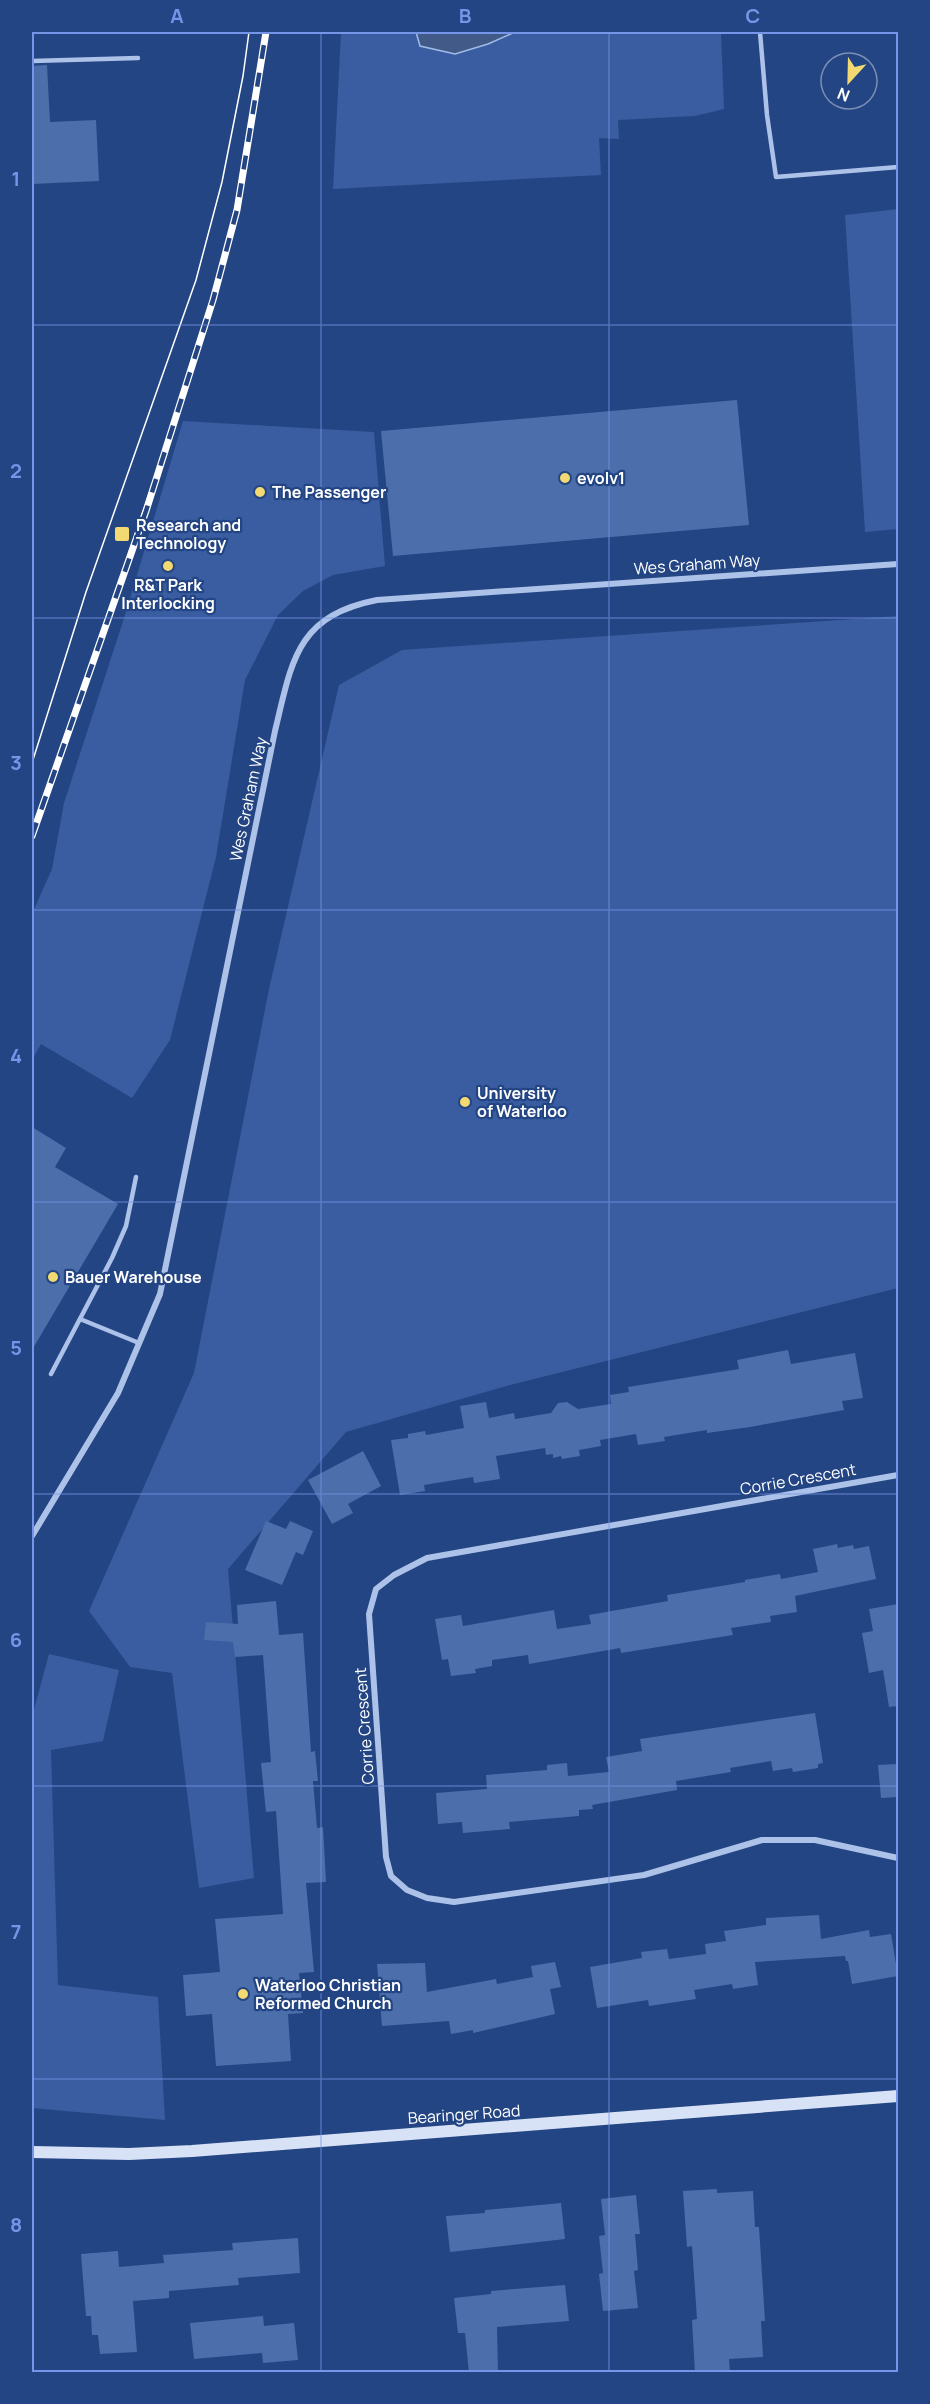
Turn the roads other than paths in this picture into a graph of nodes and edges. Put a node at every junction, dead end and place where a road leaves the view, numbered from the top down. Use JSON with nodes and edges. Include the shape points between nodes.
{"nodes":[{"id":1,"x":760,"y":32,"type":"edge"},
{"id":2,"x":138,"y":58,"type":"dead end"},
{"id":3,"x":32,"y":61,"type":"edge"},
{"id":4,"x":898,"y":167,"type":"edge"},
{"id":5,"x":898,"y":564,"type":"edge"},
{"id":6,"x":136,"y":1177,"type":"dead end"},
{"id":7,"x":80,"y":1319,"type":"junction"},
{"id":8,"x":139,"y":1343,"type":"junction"},
{"id":9,"x":51,"y":1374,"type":"dead end"},
{"id":10,"x":898,"y":1475,"type":"edge"},
{"id":11,"x":32,"y":1536,"type":"edge"},
{"id":12,"x":898,"y":1858,"type":"edge"},
{"id":13,"x":898,"y":2096,"type":"edge"},
{"id":14,"x":32,"y":2152,"type":"edge"}],
"edges":[{"from":1,"to":4,"type":"lane","via":[[766,115],[776,177]]},
{"from":2,"to":3,"type":"lane"},
{"from":5,"to":8,"type":"street","name":"Wes Graham Way","via":[[377,600],[354,604],[327,617],[310,633],[291,666],[275,731],[160,1294]]},
{"from":6,"to":7,"type":"lane","via":[[126,1226]]},
{"from":7,"to":8,"type":"lane"},
{"from":7,"to":9,"type":"lane"},
{"from":8,"to":11,"type":"street","name":"Wes Graham Way","via":[[118,1393]]},
{"from":10,"to":12,"type":"street","name":"Corrie Crescent","via":[[427,1558],[376,1589],[369,1614],[386,1857],[391,1876],[407,1890],[454,1902],[561,1887],[644,1875],[762,1840],[815,1840]]},
{"from":13,"to":14,"type":"street","name":"Bearinger Road","via":[[192,2151]]}]}
